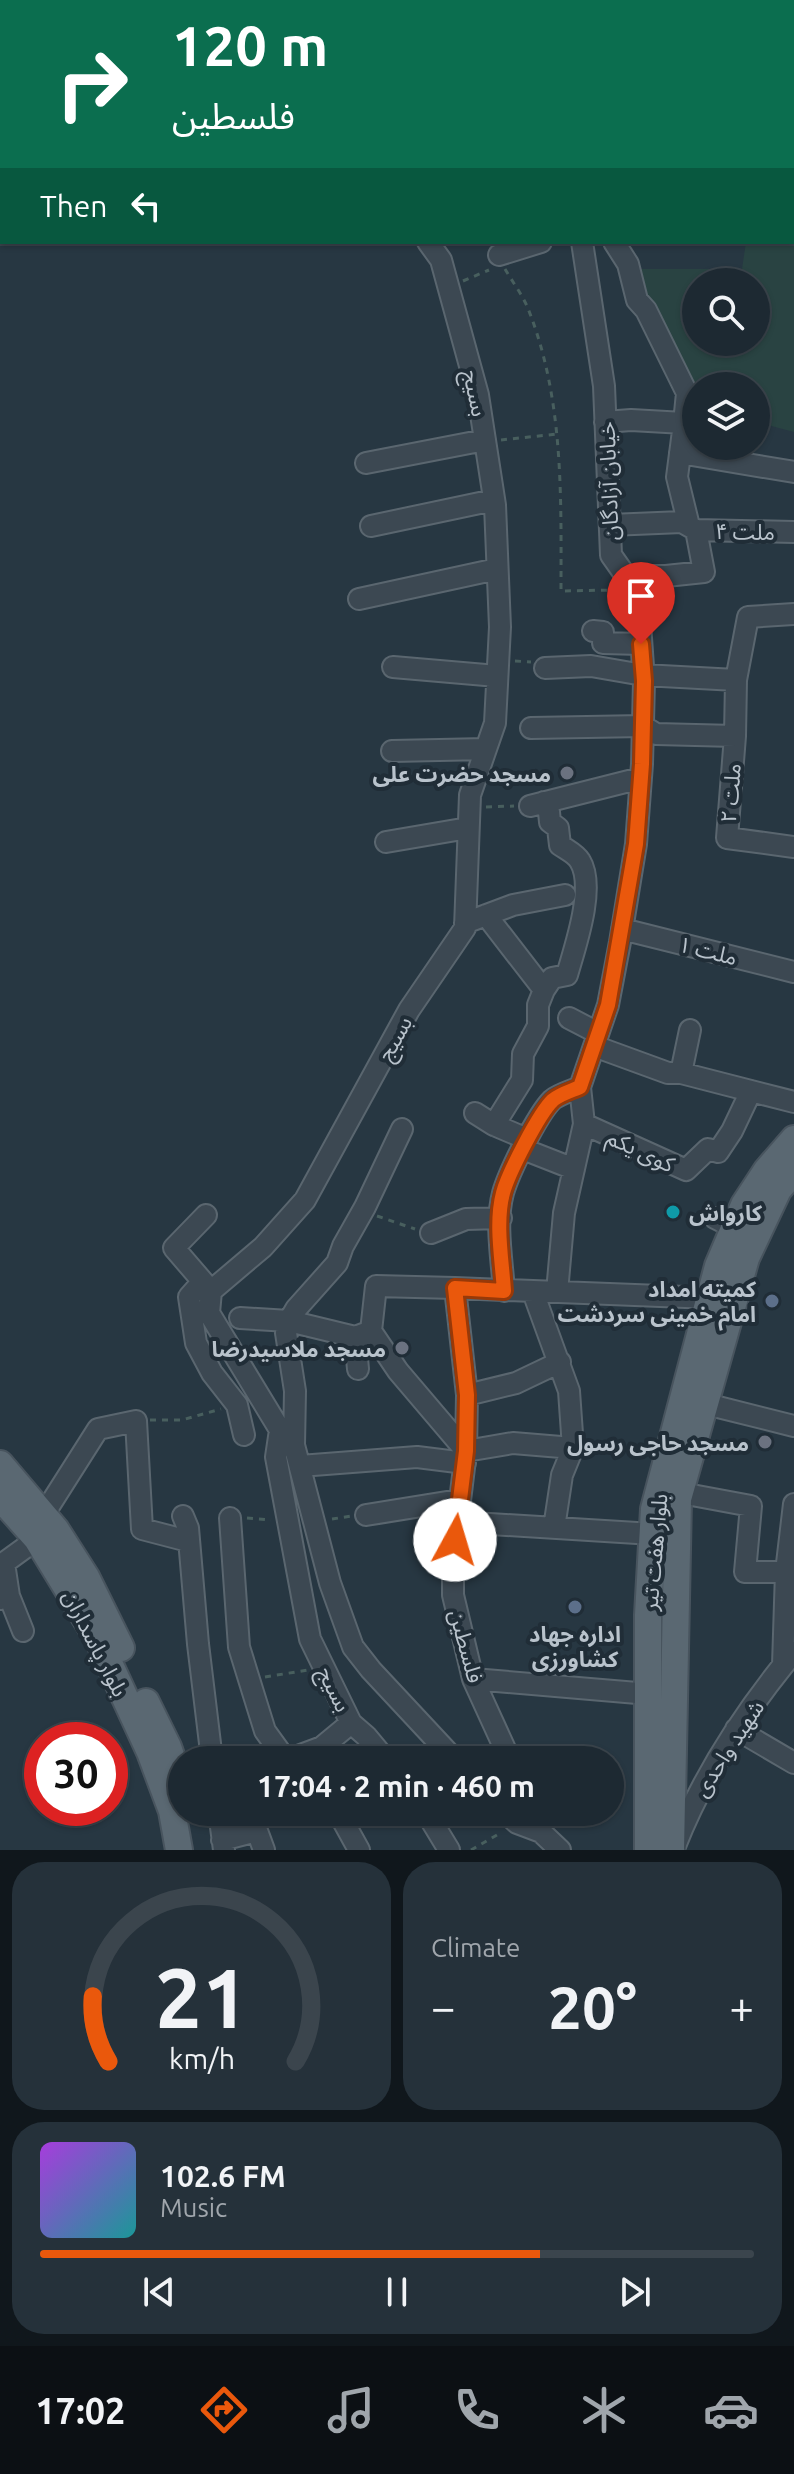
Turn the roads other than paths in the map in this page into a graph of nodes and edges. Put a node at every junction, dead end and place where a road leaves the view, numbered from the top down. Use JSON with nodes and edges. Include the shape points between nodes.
{"nodes":[{"id":1,"x":429,"y":244,"type":"edge"},
{"id":2,"x":537,"y":244,"type":"edge"},
{"id":3,"x":582,"y":244,"type":"edge"},
{"id":4,"x":615,"y":244,"type":"edge"},
{"id":5,"x":498,"y":265,"type":"road end"},
{"id":6,"x":682,"y":383,"type":"edge"},
{"id":7,"x":605,"y":422,"type":"junction"},
{"id":8,"x":682,"y":423,"type":"edge"},
{"id":9,"x":682,"y":438,"type":"edge"},
{"id":10,"x":485,"y":440,"type":"junction"},
{"id":11,"x":680,"y":453,"type":"junction"},
{"id":12,"x":366,"y":463,"type":"dead end"},
{"id":13,"x":794,"y":472,"type":"edge"},
{"id":14,"x":494,"y":500,"type":"junction"},
{"id":15,"x":610,"y":525,"type":"junction"},
{"id":16,"x":371,"y":526,"type":"dead end"},
{"id":17,"x":693,"y":528,"type":"junction"},
{"id":18,"x":794,"y":532,"type":"edge"},
{"id":19,"x":497,"y":569,"type":"junction"},
{"id":20,"x":629,"y":584,"type":"junction"},
{"id":21,"x":359,"y":599,"type":"dead end"},
{"id":22,"x":794,"y":614,"type":"edge"},
{"id":23,"x":593,"y":631,"type":"dead end"},
{"id":24,"x":641,"y":644,"type":"junction"},
{"id":25,"x":393,"y":667,"type":"dead end"},
{"id":26,"x":498,"y":667,"type":"junction"},
{"id":27,"x":545,"y":668,"type":"road end"},
{"id":28,"x":643,"y":675,"type":"junction"},
{"id":29,"x":736,"y":680,"type":"junction"},
{"id":30,"x":643,"y":726,"type":"junction"},
{"id":31,"x":531,"y":728,"type":"dead end"},
{"id":32,"x":735,"y":736,"type":"junction"},
{"id":33,"x":486,"y":749,"type":"junction"},
{"id":34,"x":392,"y":751,"type":"dead end"},
{"id":35,"x":641,"y":778,"type":"junction"},
{"id":36,"x":469,"y":818,"type":"junction"},
{"id":37,"x":386,"y":842,"type":"dead end"},
{"id":38,"x":794,"y":847,"type":"edge"},
{"id":39,"x":565,"y":895,"type":"dead end"},
{"id":40,"x":486,"y":915,"type":"junction"},
{"id":41,"x":465,"y":923,"type":"junction"},
{"id":42,"x":622,"y":929,"type":"junction"},
{"id":43,"x":794,"y":972,"type":"edge"},
{"id":44,"x":544,"y":990,"type":"junction"},
{"id":45,"x":569,"y":1018,"type":"dead end"},
{"id":46,"x":690,"y":1030,"type":"dead end"},
{"id":47,"x":596,"y":1040,"type":"junction"},
{"id":48,"x":681,"y":1073,"type":"junction"},
{"id":49,"x":580,"y":1087,"type":"junction"},
{"id":50,"x":751,"y":1091,"type":"junction"},
{"id":51,"x":794,"y":1102,"type":"edge"},
{"id":52,"x":475,"y":1113,"type":"dead end"},
{"id":53,"x":584,"y":1124,"type":"junction"},
{"id":54,"x":494,"y":1125,"type":"junction"},
{"id":55,"x":402,"y":1129,"type":"dead end"},
{"id":56,"x":794,"y":1139,"type":"edge"},
{"id":57,"x":525,"y":1144,"type":"junction"},
{"id":58,"x":574,"y":1169,"type":"junction"},
{"id":59,"x":794,"y":1171,"type":"edge"},
{"id":60,"x":206,"y":1215,"type":"dead end"},
{"id":61,"x":501,"y":1218,"type":"junction"},
{"id":62,"x":431,"y":1233,"type":"road end"},
{"id":63,"x":455,"y":1288,"type":"junction"},
{"id":64,"x":211,"y":1291,"type":"junction"},
{"id":65,"x":504,"y":1291,"type":"junction"},
{"id":66,"x":533,"y":1292,"type":"junction"},
{"id":67,"x":557,"y":1292,"type":"junction"},
{"id":68,"x":711,"y":1298,"type":"junction"},
{"id":69,"x":240,"y":1318,"type":"dead end"},
{"id":70,"x":289,"y":1321,"type":"junction"},
{"id":71,"x":363,"y":1334,"type":"junction"},
{"id":72,"x":560,"y":1362,"type":"junction"},
{"id":73,"x":358,"y":1369,"type":"dead end"},
{"id":74,"x":467,"y":1395,"type":"junction"},
{"id":75,"x":706,"y":1404,"type":"junction"},
{"id":76,"x":794,"y":1426,"type":"edge"},
{"id":77,"x":244,"y":1435,"type":"dead end"},
{"id":78,"x":287,"y":1437,"type":"junction"},
{"id":79,"x":573,"y":1448,"type":"junction"},
{"id":80,"x":466,"y":1457,"type":"junction"},
{"id":81,"x":0,"y":1464,"type":"edge"},
{"id":82,"x":300,"y":1466,"type":"junction"},
{"id":83,"x":681,"y":1493,"type":"junction"},
{"id":84,"x":0,"y":1497,"type":"edge"},
{"id":85,"x":459,"y":1500,"type":"junction"},
{"id":86,"x":794,"y":1504,"type":"edge"},
{"id":87,"x":366,"y":1515,"type":"road end"},
{"id":88,"x":183,"y":1516,"type":"dead end"},
{"id":89,"x":230,"y":1518,"type":"dead end"},
{"id":90,"x":458,"y":1522,"type":"junction"},
{"id":91,"x":40,"y":1526,"type":"junction"},
{"id":92,"x":554,"y":1528,"type":"junction"},
{"id":93,"x":653,"y":1534,"type":"junction"},
{"id":94,"x":188,"y":1541,"type":"junction"},
{"id":95,"x":786,"y":1572,"type":"junction"},
{"id":96,"x":5,"y":1598,"type":"edge"},
{"id":97,"x":23,"y":1631,"type":"dead end"},
{"id":98,"x":789,"y":1659,"type":"edge"},
{"id":99,"x":473,"y":1679,"type":"junction"},
{"id":100,"x":131,"y":1691,"type":"junction"},
{"id":101,"x":649,"y":1694,"type":"junction"},
{"id":102,"x":351,"y":1723,"type":"junction"},
{"id":103,"x":736,"y":1729,"type":"junction"},
{"id":104,"x":210,"y":1746,"type":"edge"},
{"id":105,"x":276,"y":1746,"type":"edge"},
{"id":106,"x":323,"y":1746,"type":"edge"},
{"id":107,"x":374,"y":1746,"type":"edge"},
{"id":108,"x":442,"y":1746,"type":"edge"},
{"id":109,"x":504,"y":1746,"type":"edge"},
{"id":110,"x":168,"y":1747,"type":"edge"},
{"id":111,"x":794,"y":1763,"type":"edge"},
{"id":112,"x":192,"y":1826,"type":"edge"},
{"id":113,"x":346,"y":1826,"type":"edge"},
{"id":114,"x":434,"y":1826,"type":"edge"},
{"id":115,"x":532,"y":1826,"type":"edge"},
{"id":116,"x":223,"y":1845,"type":"edge"},
{"id":117,"x":179,"y":1850,"type":"edge"},
{"id":118,"x":196,"y":1850,"type":"edge"},
{"id":119,"x":264,"y":1850,"type":"edge"},
{"id":120,"x":359,"y":1850,"type":"edge"},
{"id":121,"x":449,"y":1850,"type":"edge"},
{"id":122,"x":560,"y":1850,"type":"edge"},
{"id":123,"x":648,"y":1850,"type":"edge"},
{"id":124,"x":672,"y":1850,"type":"edge"}],
"edges":[{"from":1,"to":10,"type":"street","name":"بسیج","via":[[449,287]]},
{"from":2,"to":5,"type":"street"},
{"from":3,"to":7,"type":"street","name":"خیابان آزادگان"},
{"from":4,"to":6,"type":"street","via":[[628,264],[637,300]]},
{"from":7,"to":8,"type":"street"},
{"from":7,"to":15,"type":"street","name":"خیابان آزادگان"},
{"from":9,"to":11,"type":"street"},
{"from":10,"to":12,"type":"street"},
{"from":10,"to":14,"type":"street","name":"بسیج"},
{"from":11,"to":13,"type":"street"},
{"from":11,"to":17,"type":"street","via":[[677,477]]},
{"from":14,"to":16,"type":"street"},
{"from":14,"to":19,"type":"street","name":"بسیج"},
{"from":15,"to":17,"type":"street","name":"ملت ۴","via":[[682,522]]},
{"from":15,"to":20,"type":"street","name":"خیابان آزادگان","via":[[611,555]]},
{"from":17,"to":18,"type":"street","name":"ملت ۴"},
{"from":17,"to":20,"type":"street","via":[[704,572]]},
{"from":19,"to":21,"type":"street"},
{"from":19,"to":26,"type":"street","name":"بسیج"},
{"from":20,"to":24,"type":"street","name":"خیابان آزادگان","via":[[639,609]]},
{"from":22,"to":29,"type":"street","name":"ملت ۲","via":[[748,617]]},
{"from":23,"to":24,"type":"street","via":[[603,632],[603,643]]},
{"from":24,"to":28,"type":"street","name":"خیابان آزادگان"},
{"from":25,"to":26,"type":"street"},
{"from":26,"to":33,"type":"street","name":"بسیج","via":[[495,723]]},
{"from":27,"to":28,"type":"street","via":[[591,666]]},
{"from":28,"to":29,"type":"street"},
{"from":28,"to":30,"type":"street","name":"خیابان آزادگان"},
{"from":29,"to":32,"type":"street","name":"ملت ۲"},
{"from":30,"to":31,"type":"street"},
{"from":30,"to":32,"type":"street","via":[[656,734]]},
{"from":30,"to":35,"type":"street","name":"خیابان آزادگان"},
{"from":32,"to":38,"type":"street","name":"ملت ۲","via":[[727,838]]},
{"from":33,"to":34,"type":"street"},
{"from":33,"to":36,"type":"street","name":"بسیج","via":[[470,795]]},
{"from":35,"to":42,"type":"street","name":"خیابان آزادگان"},
{"from":35,"to":44,"type":"street","via":[[537,804],[549,812],[560,845],[579,858],[586,873],[567,975],[552,978]]},
{"from":36,"to":37,"type":"street"},
{"from":36,"to":41,"type":"street","name":"بسیج"},
{"from":39,"to":40,"type":"street"},
{"from":40,"to":41,"type":"street"},
{"from":40,"to":44,"type":"street"},
{"from":41,"to":64,"type":"street","name":"بسیج","via":[[409,1010],[305,1200],[263,1247]]},
{"from":42,"to":43,"type":"street","name":"ملت ۱"},
{"from":42,"to":47,"type":"street","name":"خیابان آزادگان"},
{"from":44,"to":54,"type":"street","via":[[538,1026],[523,1054],[522,1080]]},
{"from":45,"to":47,"type":"street"},
{"from":46,"to":48,"type":"street"},
{"from":47,"to":48,"type":"street","via":[[668,1073]]},
{"from":47,"to":49,"type":"street","name":"خیابان آزادگان"},
{"from":48,"to":50,"type":"street"},
{"from":49,"to":53,"type":"street"},
{"from":49,"to":57,"type":"street","via":[[554,1098]]},
{"from":50,"to":51,"type":"street"},
{"from":50,"to":53,"type":"street","name":"کوی یکم","via":[[718,1152],[708,1149],[686,1170]]},
{"from":52,"to":54,"type":"street"},
{"from":53,"to":58,"type":"street"},
{"from":54,"to":57,"type":"street"},
{"from":55,"to":70,"type":"street","via":[[337,1263]]},
{"from":56,"to":68,"type":"main road","name":"بلوار هفت تیر","via":[[725,1223]]},
{"from":57,"to":58,"type":"street"},
{"from":57,"to":61,"type":"street","via":[[503,1193]]},
{"from":58,"to":67,"type":"street"},
{"from":59,"to":75,"type":"main road","name":"بلوار هفت تیر","via":[[778,1190],[746,1258]]},
{"from":60,"to":64,"type":"street","via":[[174,1248]]},
{"from":61,"to":62,"type":"street","via":[[466,1219]]},
{"from":61,"to":65,"type":"street"},
{"from":63,"to":65,"type":"street"},
{"from":63,"to":71,"type":"street","via":[[376,1286]]},
{"from":63,"to":74,"type":"street","name":"فلسطین"},
{"from":64,"to":77,"type":"street","name":"بسیج","via":[[197,1288],[189,1297],[196,1343],[237,1405]]},
{"from":64,"to":78,"type":"street","via":[[209,1313]]},
{"from":65,"to":66,"type":"street"},
{"from":66,"to":67,"type":"street"},
{"from":66,"to":72,"type":"street"},
{"from":67,"to":68,"type":"street"},
{"from":68,"to":93,"type":"main road","name":"بلوار هفت تیر","via":[[669,1447]]},
{"from":69,"to":70,"type":"street"},
{"from":70,"to":71,"type":"street"},
{"from":70,"to":78,"type":"street","name":"بسیج","via":[[286,1333],[295,1391]]},
{"from":71,"to":73,"type":"street"},
{"from":71,"to":80,"type":"street"},
{"from":72,"to":74,"type":"street","via":[[516,1383]]},
{"from":72,"to":79,"type":"street","via":[[569,1391]]},
{"from":74,"to":80,"type":"street","name":"فلسطین"},
{"from":75,"to":76,"type":"street"},
{"from":75,"to":83,"type":"main road","name":"بلوار هفت تیر"},
{"from":78,"to":82,"type":"street"},
{"from":78,"to":102,"type":"street","name":"بسیج","via":[[276,1457],[310,1639]]},
{"from":79,"to":80,"type":"street","via":[[513,1443]]},
{"from":79,"to":92,"type":"street","via":[[562,1475]]},
{"from":80,"to":82,"type":"street"},
{"from":80,"to":85,"type":"street","name":"فلسطین"},
{"from":81,"to":91,"type":"main road","name":"بلوار پاسداران"},
{"from":82,"to":108,"type":"street","via":[[330,1583],[353,1647]]},
{"from":83,"to":95,"type":"street","via":[[751,1506],[745,1572]]},
{"from":83,"to":124,"type":"main road","name":"بلوار هفت تیر"},
{"from":84,"to":91,"type":"main road","name":"بلوار پاسداران"},
{"from":85,"to":87,"type":"street"},
{"from":85,"to":90,"type":"street","name":"فلسطین"},
{"from":86,"to":95,"type":"street"},
{"from":88,"to":94,"type":"street"},
{"from":89,"to":105,"type":"street","via":[[239,1647],[265,1731]]},
{"from":90,"to":92,"type":"street"},
{"from":90,"to":99,"type":"street","name":"فلسطین","via":[[453,1595]]},
{"from":91,"to":94,"type":"street","via":[[98,1429],[136,1421],[142,1529]]},
{"from":91,"to":96,"type":"street","via":[[4,1563]]},
{"from":91,"to":100,"type":"main road","name":"بلوار پاسداران","via":[[86,1577]]},
{"from":92,"to":93,"type":"street"},
{"from":93,"to":101,"type":"main road","name":"بلوار هفت تیر"},
{"from":94,"to":104,"type":"street"},
{"from":95,"to":98,"type":"street"},
{"from":96,"to":97,"type":"street"},
{"from":98,"to":103,"type":"street","name":"شهید واحدی"},
{"from":99,"to":101,"type":"street"},
{"from":99,"to":109,"type":"street","name":"فلسطین"},
{"from":100,"to":110,"type":"main road","name":"بلوار پاسداران"},
{"from":100,"to":117,"type":"main road","name":"بلوار پاسداران","via":[[172,1811]]},
{"from":101,"to":123,"type":"main road","name":"بلوار هفت تیر"},
{"from":102,"to":106,"type":"street"},
{"from":102,"to":107,"type":"street","name":"بسیج"},
{"from":103,"to":111,"type":"street"},
{"from":103,"to":124,"type":"street","name":"شهید واحدی"},
{"from":112,"to":118,"type":"main road"},
{"from":113,"to":120,"type":"street"},
{"from":114,"to":121,"type":"street"},
{"from":115,"to":122,"type":"street"},
{"from":116,"to":119,"type":"street","via":[[257,1831]]}]}
